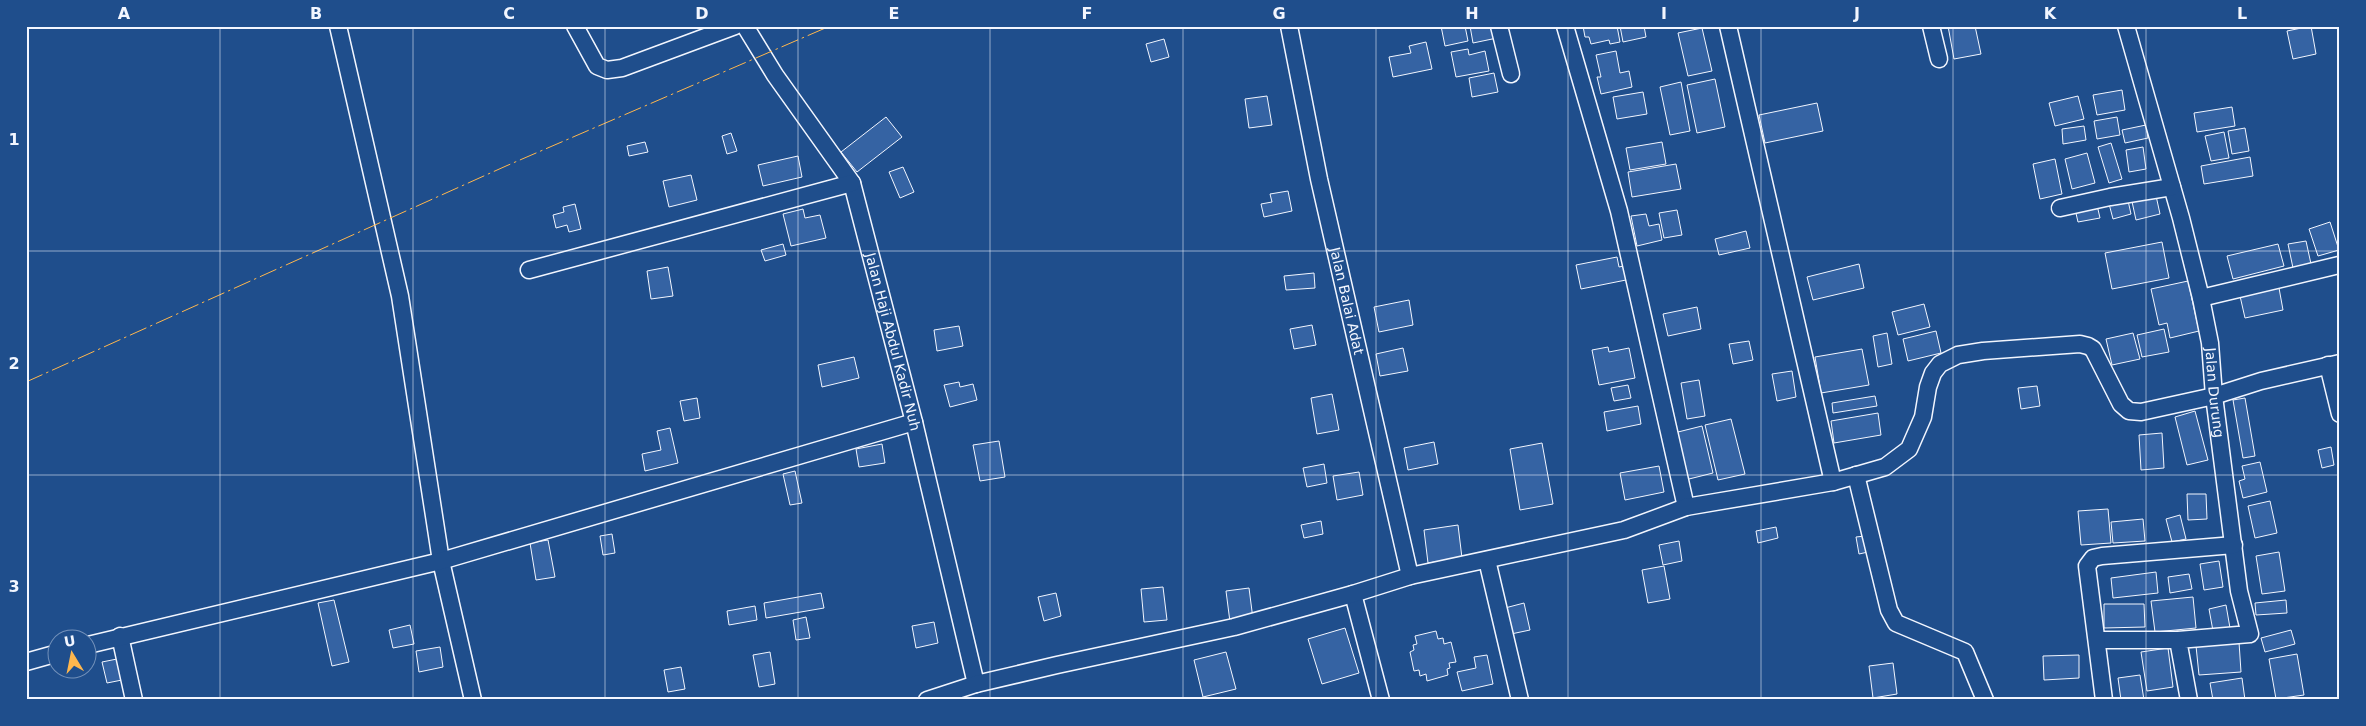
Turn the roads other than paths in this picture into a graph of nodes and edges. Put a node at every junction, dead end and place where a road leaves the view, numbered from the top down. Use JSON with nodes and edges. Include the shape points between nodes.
{"nodes":[{"id":1,"x":338,"y":26,"type":"edge"},
{"id":2,"x":574,"y":26,"type":"edge"},
{"id":3,"x":735,"y":26,"type":"edge"},
{"id":4,"x":745,"y":26,"type":"edge"},
{"id":5,"x":1289,"y":26,"type":"edge"},
{"id":6,"x":1499,"y":26,"type":"edge"},
{"id":7,"x":1565,"y":26,"type":"edge"},
{"id":8,"x":1728,"y":26,"type":"edge"},
{"id":9,"x":1931,"y":26,"type":"edge"},
{"id":10,"x":2126,"y":26,"type":"edge"},
{"id":11,"x":1939,"y":59,"type":"dead end"},
{"id":12,"x":1511,"y":74,"type":"dead end"},
{"id":13,"x":852,"y":183,"type":"junction"},
{"id":14,"x":2172,"y":187,"type":"junction"},
{"id":15,"x":2060,"y":208,"type":"dead end"},
{"id":16,"x":2339,"y":265,"type":"edge"},
{"id":17,"x":530,"y":270,"type":"dead end"},
{"id":18,"x":2201,"y":298,"type":"junction"},
{"id":19,"x":2334,"y":364,"type":"edge"},
{"id":20,"x":2214,"y":396,"type":"junction"},
{"id":21,"x":2340,"y":414,"type":"edge"},
{"id":22,"x":914,"y":422,"type":"junction"},
{"id":23,"x":1856,"y":475,"type":"junction"},
{"id":24,"x":1833,"y":482,"type":"junction"},
{"id":25,"x":1686,"y":507,"type":"junction"},
{"id":26,"x":2234,"y":546,"type":"junction"},
{"id":27,"x":1487,"y":560,"type":"junction"},
{"id":28,"x":442,"y":561,"type":"junction"},
{"id":29,"x":1410,"y":576,"type":"junction"},
{"id":30,"x":1353,"y":594,"type":"junction"},
{"id":31,"x":120,"y":636,"type":"junction"},
{"id":32,"x":2096,"y":640,"type":"junction"},
{"id":33,"x":2178,"y":640,"type":"junction"},
{"id":34,"x":98,"y":642,"type":"edge"},
{"id":35,"x":48,"y":656,"type":"edge"},
{"id":36,"x":26,"y":662,"type":"edge"},
{"id":37,"x":976,"y":684,"type":"junction"},
{"id":38,"x":134,"y":700,"type":"edge"},
{"id":39,"x":473,"y":700,"type":"edge"},
{"id":40,"x":927,"y":700,"type":"edge"},
{"id":41,"x":1381,"y":700,"type":"edge"},
{"id":42,"x":1520,"y":700,"type":"edge"},
{"id":43,"x":1985,"y":700,"type":"edge"},
{"id":44,"x":2104,"y":700,"type":"edge"},
{"id":45,"x":2188,"y":700,"type":"edge"}],
"edges":[{"from":1,"to":28,"type":"street","via":[[400,296]]},
{"from":2,"to":3,"type":"street","via":[[597,66],[607,70],[622,68]]},
{"from":4,"to":13,"type":"street","name":"Jalan Haji Abdul Kadir Nuh"},
{"from":5,"to":29,"type":"street","name":"Jalan Balai Adat","via":[[1319,179]]},
{"from":6,"to":12,"type":"street"},
{"from":7,"to":25,"type":"street","via":[[1619,211]]},
{"from":8,"to":24,"type":"street"},
{"from":9,"to":11,"type":"street"},
{"from":10,"to":14,"type":"street","name":"Jalan Durung"},
{"from":13,"to":17,"type":"street"},
{"from":13,"to":22,"type":"street","name":"Jalan Haji Abdul Kadir Nuh"},
{"from":14,"to":15,"type":"street","via":[[2110,196]]},
{"from":14,"to":18,"type":"street","name":"Jalan Durung"},
{"from":16,"to":18,"type":"street"},
{"from":18,"to":20,"type":"street","name":"Jalan Durung","via":[[2210,343]]},
{"from":19,"to":20,"type":"street"},
{"from":19,"to":21,"type":"street"},
{"from":20,"to":23,"type":"street","via":[[2141,412],[2129,411],[2121,404],[2092,349],[2080,344],[1958,355],[1940,364],[1933,373],[1923,417],[1909,449],[1885,467]]},
{"from":20,"to":26,"type":"street","name":"Jalan Durung"},
{"from":22,"to":28,"type":"street"},
{"from":22,"to":37,"type":"street","name":"Jalan Haji Abdul Kadir Nuh"},
{"from":23,"to":24,"type":"street"},
{"from":23,"to":43,"type":"street","via":[[1889,610],[1896,623],[1965,652]]},
{"from":24,"to":25,"type":"street"},
{"from":25,"to":27,"type":"street","via":[[1624,530]]},
{"from":26,"to":32,"type":"street","via":[[2094,558],[2087,566]]},
{"from":26,"to":33,"type":"street","name":"Jalan Durung","via":[[2250,634]]},
{"from":27,"to":29,"type":"street"},
{"from":27,"to":42,"type":"street"},
{"from":28,"to":31,"type":"street"},
{"from":28,"to":39,"type":"street"},
{"from":29,"to":30,"type":"street"},
{"from":30,"to":37,"type":"street","via":[[1234,627]]},
{"from":30,"to":41,"type":"street"},
{"from":31,"to":34,"type":"street"},
{"from":31,"to":38,"type":"street"},
{"from":32,"to":33,"type":"street"},
{"from":32,"to":44,"type":"street"},
{"from":33,"to":45,"type":"street"},
{"from":35,"to":36,"type":"street"},
{"from":37,"to":40,"type":"street"}]}
